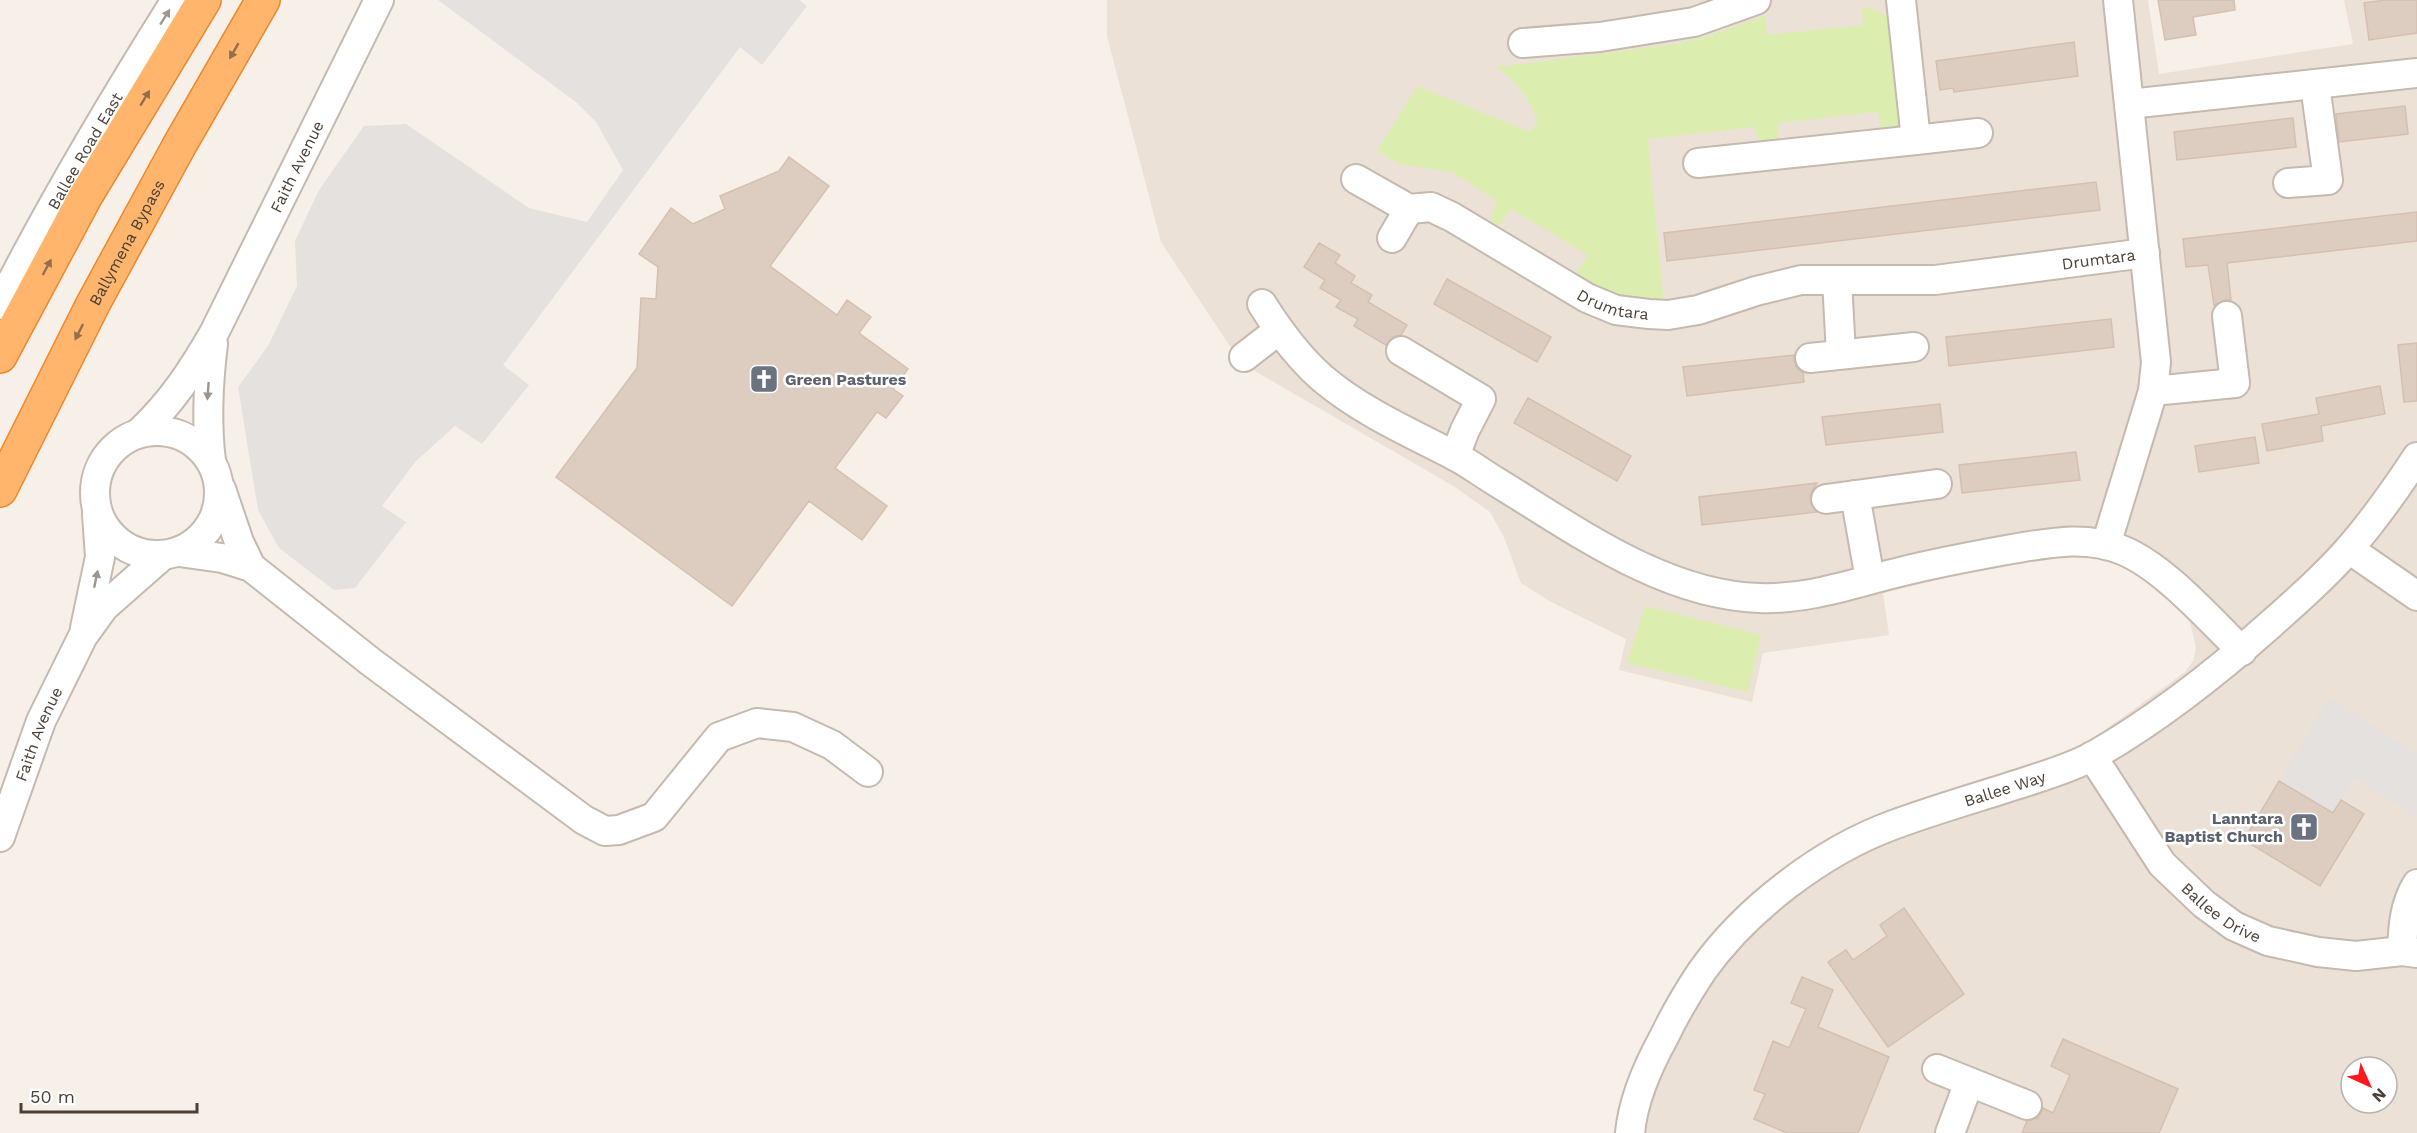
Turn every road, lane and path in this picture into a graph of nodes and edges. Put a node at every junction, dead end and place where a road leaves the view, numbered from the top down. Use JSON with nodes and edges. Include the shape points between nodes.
{"nodes":[{"id":1,"x":176,"y":0,"type":"edge"},
{"id":2,"x":204,"y":0,"type":"edge"},
{"id":3,"x":263,"y":0,"type":"edge"},
{"id":4,"x":379,"y":0,"type":"edge"},
{"id":5,"x":1756,"y":0,"type":"edge"},
{"id":6,"x":1901,"y":0,"type":"edge"},
{"id":7,"x":2118,"y":0,"type":"edge"},
{"id":8,"x":1523,"y":43,"type":"dead end"},
{"id":9,"x":2417,"y":73,"type":"edge"},
{"id":10,"x":2315,"y":85,"type":"junction"},
{"id":11,"x":2129,"y":104,"type":"junction"},
{"id":12,"x":1978,"y":133,"type":"dead end"},
{"id":13,"x":1916,"y":140,"type":"junction"},
{"id":14,"x":1698,"y":163,"type":"dead end"},
{"id":15,"x":1356,"y":179,"type":"dead end"},
{"id":16,"x":2288,"y":183,"type":"dead end"},
{"id":17,"x":1409,"y":209,"type":"junction"},
{"id":18,"x":1392,"y":238,"type":"dead end"},
{"id":19,"x":2145,"y":253,"type":"junction"},
{"id":20,"x":1837,"y":280,"type":"junction"},
{"id":21,"x":1262,"y":304,"type":"dead end"},
{"id":22,"x":0,"y":305,"type":"edge"},
{"id":23,"x":2227,"y":316,"type":"dead end"},
{"id":24,"x":1279,"y":330,"type":"junction"},
{"id":25,"x":214,"y":333,"type":"junction"},
{"id":26,"x":1914,"y":347,"type":"dead end"},
{"id":27,"x":1401,"y":351,"type":"dead end"},
{"id":28,"x":1841,"y":354,"type":"junction"},
{"id":29,"x":0,"y":356,"type":"edge"},
{"id":30,"x":1244,"y":357,"type":"dead end"},
{"id":31,"x":1810,"y":358,"type":"dead end"},
{"id":32,"x":2153,"y":391,"type":"junction"},
{"id":33,"x":140,"y":432,"type":"junction"},
{"id":34,"x":1455,"y":456,"type":"junction"},
{"id":35,"x":2417,"y":458,"type":"edge"},
{"id":36,"x":215,"y":471,"type":"junction"},
{"id":37,"x":1937,"y":484,"type":"dead end"},
{"id":38,"x":0,"y":490,"type":"edge"},
{"id":39,"x":1855,"y":495,"type":"junction"},
{"id":40,"x":1826,"y":499,"type":"dead end"},
{"id":41,"x":96,"y":510,"type":"junction"},
{"id":42,"x":2106,"y":545,"type":"junction"},
{"id":43,"x":2349,"y":549,"type":"junction"},
{"id":44,"x":170,"y":554,"type":"junction"},
{"id":45,"x":251,"y":567,"type":"junction"},
{"id":46,"x":1870,"y":579,"type":"junction"},
{"id":47,"x":2417,"y":596,"type":"edge"},
{"id":48,"x":83,"y":636,"type":"junction"},
{"id":49,"x":2242,"y":651,"type":"junction"},
{"id":50,"x":2092,"y":756,"type":"junction"},
{"id":51,"x":868,"y":772,"type":"dead end"},
{"id":52,"x":0,"y":837,"type":"edge"},
{"id":53,"x":2417,"y":884,"type":"edge"},
{"id":54,"x":2409,"y":952,"type":"edge"},
{"id":55,"x":1937,"y":1069,"type":"dead end"},
{"id":56,"x":1969,"y":1082,"type":"junction"},
{"id":57,"x":2026,"y":1105,"type":"dead end"},
{"id":58,"x":1630,"y":1133,"type":"edge"},
{"id":59,"x":1950,"y":1133,"type":"edge"}],
"edges":[{"from":22,"to":1,"type":"street","name":"Ballee Road East","one_way":true,"via":[[102,118]]},
{"from":29,"to":2,"type":"highway","one_way":true,"via":[[85,197]]},
{"from":3,"to":38,"type":"highway","name":"Ballymena Bypass","one_way":true,"via":[[99,294]]},
{"from":4,"to":25,"type":"street","name":"Faith Avenue"},
{"from":5,"to":8,"type":"street","via":[[1694,22],[1600,37]]},
{"from":6,"to":13,"type":"street"},
{"from":7,"to":11,"type":"street","name":"Drumtara"},
{"from":9,"to":10,"type":"street"},
{"from":10,"to":11,"type":"street"},
{"from":10,"to":16,"type":"street","via":[[2328,180]]},
{"from":11,"to":19,"type":"street","name":"Drumtara"},
{"from":12,"to":13,"type":"street"},
{"from":13,"to":14,"type":"street"},
{"from":15,"to":17,"type":"street","name":"Drumtara"},
{"from":17,"to":18,"type":"street"},
{"from":17,"to":20,"type":"street","name":"Drumtara","via":[[1431,207],[1452,217],[1587,298],[1616,310],[1668,315],[1783,284]]},
{"from":19,"to":20,"type":"street","name":"Drumtara","via":[[1935,280]]},
{"from":19,"to":32,"type":"street","name":"Drumtara","via":[[2157,362]]},
{"from":20,"to":28,"type":"street"},
{"from":21,"to":24,"type":"street"},
{"from":23,"to":32,"type":"street","via":[[2235,383]]},
{"from":24,"to":30,"type":"street"},
{"from":24,"to":34,"type":"street","via":[[1309,366],[1340,391],[1394,425]]},
{"from":25,"to":33,"type":"street","name":"Faith Avenue","via":[[187,380]]},
{"from":25,"to":36,"type":"street","name":"Faith Avenue","one_way":true,"via":[[207,426]]},
{"from":26,"to":28,"type":"street"},
{"from":27,"to":34,"type":"street","via":[[1482,399]]},
{"from":28,"to":31,"type":"street"},
{"from":32,"to":42,"type":"street","name":"Drumtara"},
{"from":33,"to":36,"type":"street","via":[[180,434],[198,445]]},
{"from":33,"to":41,"type":"street","via":[[108,454],[98,471],[94,490]]},
{"from":34,"to":46,"type":"street","via":[[1624,559],[1706,589],[1742,597],[1782,598]]},
{"from":35,"to":43,"type":"street","name":"Ballee Way"},
{"from":36,"to":44,"type":"street","via":[[219,498],[211,523],[195,543]]},
{"from":36,"to":45,"type":"street"},
{"from":37,"to":39,"type":"street"},
{"from":39,"to":40,"type":"street"},
{"from":39,"to":46,"type":"street"},
{"from":41,"to":44,"type":"street","via":[[103,526],[128,549],[145,555]]},
{"from":48,"to":41,"type":"street","name":"Faith Avenue","one_way":true,"via":[[100,557]]},
{"from":42,"to":46,"type":"street","via":[[2055,542],[1958,558]]},
{"from":42,"to":49,"type":"street","via":[[2138,558],[2156,571]]},
{"from":43,"to":47,"type":"street"},
{"from":43,"to":49,"type":"street","name":"Ballee Way"},
{"from":44,"to":45,"type":"street","via":[[222,558]]},
{"from":44,"to":48,"type":"street","name":"Faith Avenue","via":[[104,607]]},
{"from":45,"to":51,"type":"street","via":[[380,669],[584,820],[605,831],[654,817],[719,737],[757,723],[793,727],[832,745]]},
{"from":48,"to":52,"type":"street","name":"Faith Avenue","via":[[41,721]]},
{"from":49,"to":50,"type":"street","name":"Ballee Way","via":[[2200,686]]},
{"from":50,"to":54,"type":"street","name":"Ballee Drive","via":[[2162,864],[2196,898],[2234,926],[2276,943],[2318,952],[2356,956]]},
{"from":50,"to":58,"type":"street","name":"Ballee Way","via":[[2052,773],[1892,825],[1832,854],[1792,882],[1739,927],[1703,969],[1657,1049],[1643,1081]]},
{"from":53,"to":54,"type":"street","via":[[2405,911]]},
{"from":55,"to":56,"type":"street"},
{"from":56,"to":57,"type":"street"},
{"from":56,"to":59,"type":"street"}]}
